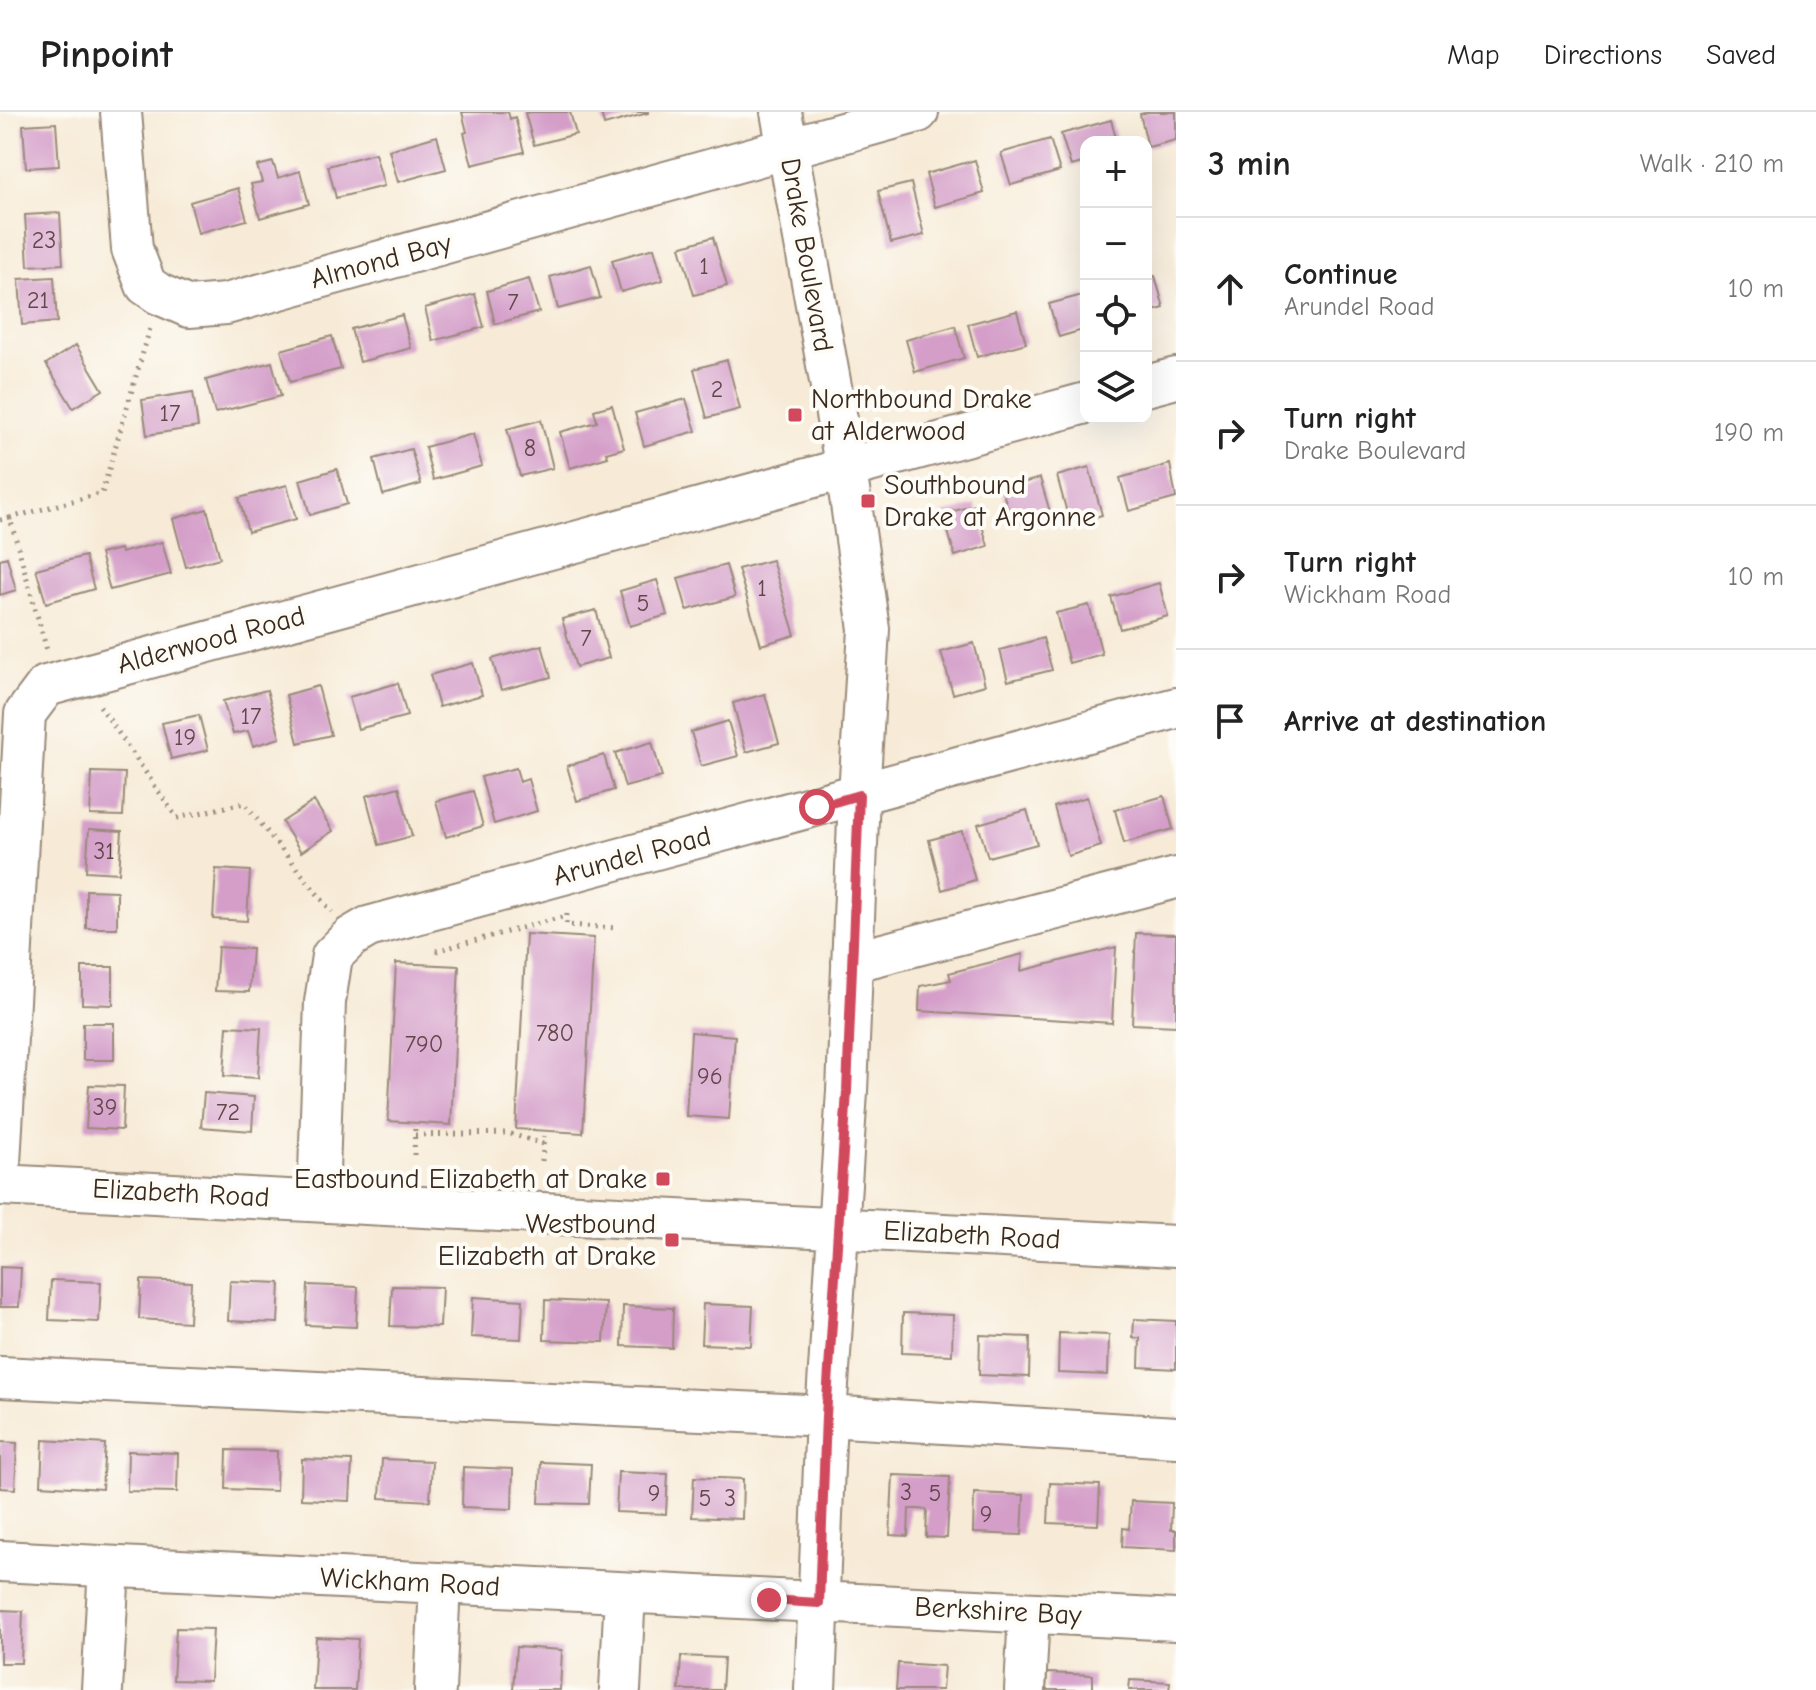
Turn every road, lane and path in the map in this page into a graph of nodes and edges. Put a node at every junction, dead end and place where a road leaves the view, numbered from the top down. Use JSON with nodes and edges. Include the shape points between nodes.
{"nodes":[{"id":1,"x":121,"y":112,"type":"edge"},
{"id":2,"x":918,"y":112,"type":"edge"},
{"id":3,"x":784,"y":130,"type":"edge"},
{"id":4,"x":159,"y":294,"type":"junction"},
{"id":5,"x":1176,"y":378,"type":"edge"},
{"id":6,"x":1152,"y":384,"type":"edge"},
{"id":7,"x":1080,"y":405,"type":"edge"},
{"id":8,"x":846,"y":469,"type":"junction"},
{"id":9,"x":10,"y":518,"type":"junction"},
{"id":10,"x":0,"y":520,"type":"edge"},
{"id":11,"x":48,"y":655,"type":"dead end"},
{"id":12,"x":95,"y":697,"type":"dead end"},
{"id":13,"x":1176,"y":708,"type":"edge"},
{"id":14,"x":859,"y":795,"type":"junction"},
{"id":15,"x":569,"y":873,"type":"junction"},
{"id":16,"x":1176,"y":878,"type":"edge"},
{"id":17,"x":566,"y":916,"type":"junction"},
{"id":18,"x":618,"y":928,"type":"dead end"},
{"id":19,"x":351,"y":937,"type":"junction"},
{"id":20,"x":436,"y":951,"type":"dead end"},
{"id":21,"x":852,"y":962,"type":"junction"},
{"id":22,"x":544,"y":1136,"type":"dead end"},
{"id":23,"x":543,"y":1144,"type":"junction"},
{"id":24,"x":414,"y":1155,"type":"dead end"},
{"id":25,"x":542,"y":1161,"type":"dead end"},
{"id":26,"x":0,"y":1163,"type":"edge"},
{"id":27,"x":0,"y":1185,"type":"edge"},
{"id":28,"x":318,"y":1200,"type":"junction"},
{"id":29,"x":838,"y":1228,"type":"junction"},
{"id":30,"x":1176,"y":1246,"type":"edge"},
{"id":31,"x":0,"y":1377,"type":"edge"},
{"id":32,"x":826,"y":1416,"type":"junction"},
{"id":33,"x":1176,"y":1437,"type":"edge"},
{"id":34,"x":0,"y":1561,"type":"edge"},
{"id":35,"x":109,"y":1567,"type":"junction"},
{"id":36,"x":440,"y":1583,"type":"junction"},
{"id":37,"x":625,"y":1593,"type":"junction"},
{"id":38,"x":819,"y":1603,"type":"junction"},
{"id":39,"x":1029,"y":1613,"type":"junction"},
{"id":40,"x":1176,"y":1620,"type":"edge"},
{"id":41,"x":102,"y":1690,"type":"edge"},
{"id":42,"x":435,"y":1690,"type":"edge"},
{"id":43,"x":620,"y":1690,"type":"edge"},
{"id":44,"x":815,"y":1690,"type":"edge"},
{"id":45,"x":1025,"y":1690,"type":"edge"}],
"edges":[{"from":1,"to":4,"type":"street","via":[[132,249],[146,285]]},
{"from":2,"to":3,"type":"street","name":"Almond Bay"},
{"from":3,"to":4,"type":"street","name":"Almond Bay","via":[[226,304],[189,307]]},
{"from":3,"to":8,"type":"street","name":"Drake Boulevard"},
{"from":4,"to":9,"type":"path","via":[[102,493]]},
{"from":5,"to":6,"type":"street"},
{"from":7,"to":8,"type":"street","name":"Alderwood Road"},
{"from":8,"to":14,"type":"street","name":"Drake Boulevard","via":[[869,629]]},
{"from":8,"to":26,"type":"street","name":"Alderwood Road","via":[[46,686],[25,714]]},
{"from":9,"to":10,"type":"path"},
{"from":9,"to":11,"type":"path"},
{"from":12,"to":19,"type":"path","via":[[177,818],[244,803]]},
{"from":13,"to":14,"type":"street","name":"Arundel Road"},
{"from":14,"to":15,"type":"street","name":"Arundel Road"},
{"from":14,"to":21,"type":"street","name":"Drake Boulevard"},
{"from":15,"to":17,"type":"path"},
{"from":15,"to":19,"type":"street","name":"Arundel Road","via":[[368,927]]},
{"from":16,"to":21,"type":"street"},
{"from":17,"to":18,"type":"path","via":[[566,925]]},
{"from":17,"to":20,"type":"path"},
{"from":19,"to":28,"type":"street","via":[[332,956],[325,1002]]},
{"from":21,"to":29,"type":"street","name":"Drake Boulevard"},
{"from":22,"to":23,"type":"path"},
{"from":23,"to":24,"type":"path","via":[[508,1133],[415,1132]]},
{"from":23,"to":25,"type":"path"},
{"from":27,"to":28,"type":"street","name":"Elizabeth Road"},
{"from":28,"to":29,"type":"street","name":"Elizabeth Road"},
{"from":29,"to":30,"type":"street","name":"Elizabeth Road"},
{"from":29,"to":32,"type":"street","name":"Drake Boulevard"},
{"from":31,"to":32,"type":"street"},
{"from":32,"to":33,"type":"street"},
{"from":32,"to":38,"type":"street","name":"Drake Boulevard"},
{"from":34,"to":35,"type":"street","name":"Wickham Road"},
{"from":35,"to":36,"type":"street","name":"Wickham Road"},
{"from":35,"to":41,"type":"street"},
{"from":36,"to":37,"type":"street","name":"Wickham Road"},
{"from":36,"to":42,"type":"street"},
{"from":37,"to":38,"type":"street","name":"Wickham Road"},
{"from":37,"to":43,"type":"street"},
{"from":38,"to":39,"type":"street","name":"Berkshire Bay"},
{"from":38,"to":44,"type":"street","name":"Drake Boulevard"},
{"from":39,"to":40,"type":"street","name":"Berkshire Bay"},
{"from":39,"to":45,"type":"street"}]}
